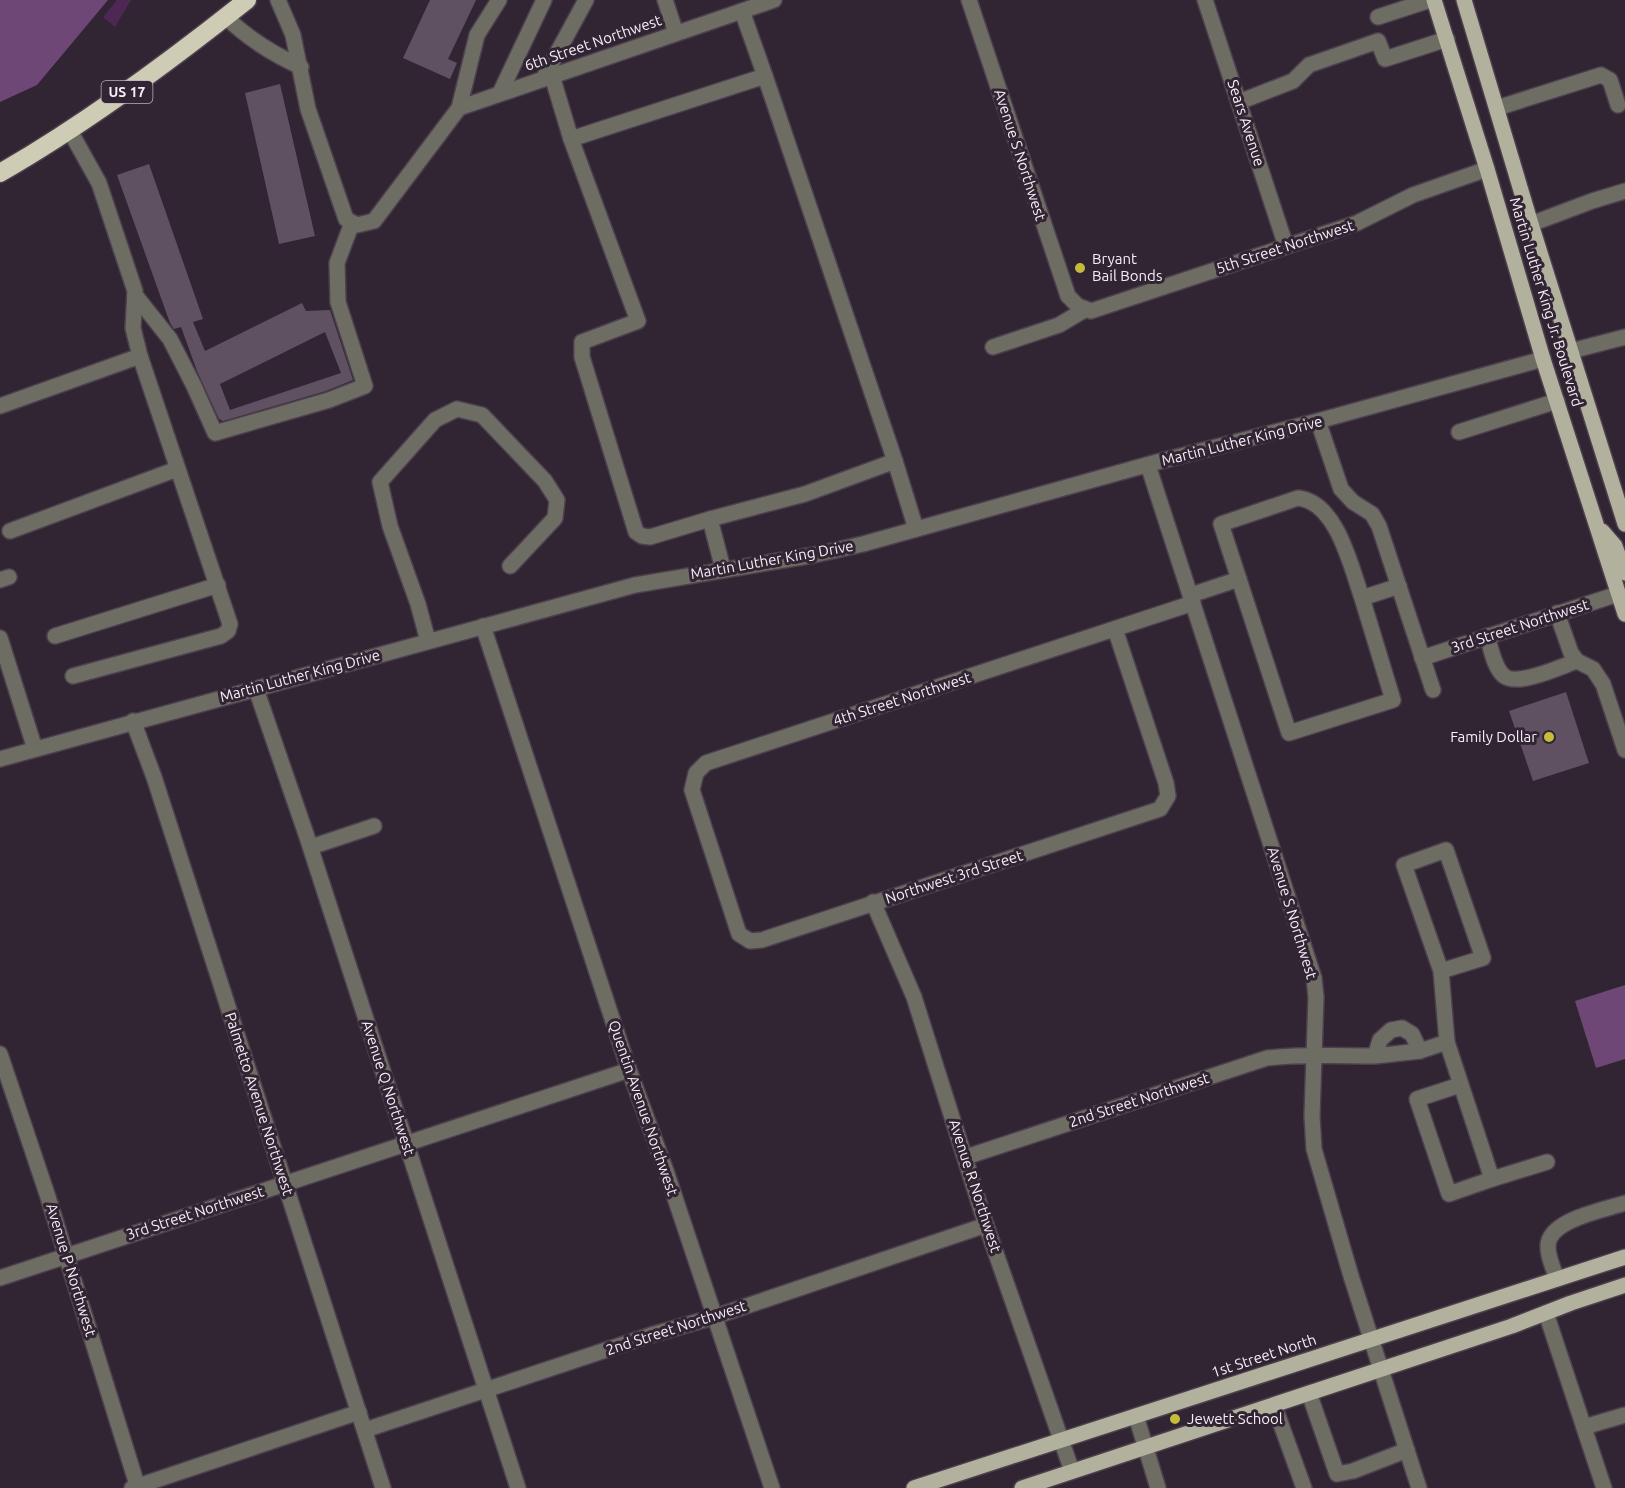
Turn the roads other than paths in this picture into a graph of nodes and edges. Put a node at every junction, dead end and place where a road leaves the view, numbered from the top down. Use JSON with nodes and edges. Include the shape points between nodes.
{"nodes":[{"id":1,"x":247,"y":0,"type":"edge"},
{"id":2,"x":278,"y":0,"type":"edge"},
{"id":3,"x":499,"y":0,"type":"edge"},
{"id":4,"x":544,"y":0,"type":"edge"},
{"id":5,"x":586,"y":0,"type":"edge"},
{"id":6,"x":665,"y":0,"type":"edge"},
{"id":7,"x":774,"y":0,"type":"edge"},
{"id":8,"x":969,"y":0,"type":"edge"},
{"id":9,"x":1205,"y":0,"type":"edge"},
{"id":10,"x":1432,"y":0,"type":"edge"},
{"id":11,"x":1464,"y":0,"type":"edge"},
{"id":12,"x":742,"y":11,"type":"junction"},
{"id":13,"x":226,"y":17,"type":"junction"},
{"id":14,"x":1378,"y":17,"type":"dead end"},
{"id":15,"x":676,"y":33,"type":"junction"},
{"id":16,"x":1447,"y":39,"type":"junction"},
{"id":17,"x":301,"y":67,"type":"junction"},
{"id":18,"x":765,"y":76,"type":"junction"},
{"id":19,"x":547,"y":77,"type":"junction"},
{"id":20,"x":500,"y":93,"type":"junction"},
{"id":21,"x":1239,"y":102,"type":"junction"},
{"id":22,"x":1618,"y":105,"type":"dead end"},
{"id":23,"x":459,"y":108,"type":"junction"},
{"id":24,"x":1497,"y":108,"type":"junction"},
{"id":25,"x":70,"y":131,"type":"junction"},
{"id":26,"x":571,"y":139,"type":"junction"},
{"id":27,"x":1487,"y":168,"type":"junction"},
{"id":28,"x":0,"y":173,"type":"edge"},
{"id":29,"x":1625,"y":191,"type":"edge"},
{"id":30,"x":352,"y":223,"type":"junction"},
{"id":31,"x":1531,"y":224,"type":"junction"},
{"id":32,"x":1286,"y":246,"type":"junction"},
{"id":33,"x":135,"y":295,"type":"junction"},
{"id":34,"x":1082,"y":308,"type":"junction"},
{"id":35,"x":1625,"y":337,"type":"edge"},
{"id":36,"x":993,"y":347,"type":"dead end"},
{"id":37,"x":1571,"y":351,"type":"junction"},
{"id":38,"x":140,"y":356,"type":"junction"},
{"id":39,"x":1543,"y":359,"type":"junction"},
{"id":40,"x":1557,"y":401,"type":"junction"},
{"id":41,"x":0,"y":406,"type":"edge"},
{"id":42,"x":1318,"y":421,"type":"junction"},
{"id":43,"x":1459,"y":432,"type":"dead end"},
{"id":44,"x":895,"y":461,"type":"junction"},
{"id":45,"x":1148,"y":465,"type":"junction"},
{"id":46,"x":177,"y":470,"type":"junction"},
{"id":47,"x":710,"y":519,"type":"junction"},
{"id":48,"x":1625,"y":524,"type":"edge"},
{"id":49,"x":1598,"y":526,"type":"junction"},
{"id":50,"x":916,"y":529,"type":"junction"},
{"id":51,"x":10,"y":531,"type":"dead end"},
{"id":52,"x":510,"y":566,"type":"dead end"},
{"id":53,"x":723,"y":569,"type":"junction"},
{"id":54,"x":1625,"y":573,"type":"edge"},
{"id":55,"x":1239,"y":579,"type":"junction"},
{"id":56,"x":218,"y":585,"type":"junction"},
{"id":57,"x":1399,"y":586,"type":"junction"},
{"id":58,"x":1618,"y":594,"type":"junction"},
{"id":59,"x":1362,"y":598,"type":"junction"},
{"id":60,"x":1192,"y":599,"type":"junction"},
{"id":61,"x":1557,"y":613,"type":"junction"},
{"id":62,"x":1625,"y":614,"type":"edge"},
{"id":63,"x":483,"y":626,"type":"junction"},
{"id":64,"x":1114,"y":629,"type":"junction"},
{"id":65,"x":55,"y":636,"type":"dead end"},
{"id":66,"x":1488,"y":636,"type":"junction"},
{"id":67,"x":0,"y":638,"type":"edge"},
{"id":68,"x":428,"y":641,"type":"junction"},
{"id":69,"x":1422,"y":658,"type":"junction"},
{"id":70,"x":1577,"y":661,"type":"junction"},
{"id":71,"x":73,"y":676,"type":"dead end"},
{"id":72,"x":256,"y":689,"type":"junction"},
{"id":73,"x":1432,"y":690,"type":"dead end"},
{"id":74,"x":133,"y":721,"type":"junction"},
{"id":75,"x":35,"y":749,"type":"junction"},
{"id":76,"x":1625,"y":750,"type":"edge"},
{"id":77,"x":0,"y":759,"type":"edge"},
{"id":78,"x":374,"y":826,"type":"dead end"},
{"id":79,"x":310,"y":847,"type":"junction"},
{"id":80,"x":873,"y":902,"type":"junction"},
{"id":81,"x":745,"y":938,"type":"joint"},
{"id":82,"x":1441,"y":972,"type":"junction"},
{"id":83,"x":1447,"y":1042,"type":"junction"},
{"id":84,"x":1420,"y":1051,"type":"junction"},
{"id":85,"x":0,"y":1054,"type":"edge"},
{"id":86,"x":1314,"y":1056,"type":"junction"},
{"id":87,"x":1375,"y":1056,"type":"junction"},
{"id":88,"x":629,"y":1070,"type":"junction"},
{"id":89,"x":1460,"y":1084,"type":"junction"},
{"id":90,"x":405,"y":1142,"type":"junction"},
{"id":91,"x":966,"y":1157,"type":"junction"},
{"id":92,"x":1547,"y":1162,"type":"dead end"},
{"id":93,"x":1492,"y":1179,"type":"junction"},
{"id":94,"x":285,"y":1182,"type":"junction"},
{"id":95,"x":1625,"y":1203,"type":"edge"},
{"id":96,"x":986,"y":1225,"type":"junction"},
{"id":97,"x":66,"y":1256,"type":"junction"},
{"id":98,"x":1625,"y":1257,"type":"edge"},
{"id":99,"x":0,"y":1278,"type":"edge"},
{"id":100,"x":1557,"y":1280,"type":"junction"},
{"id":101,"x":1625,"y":1285,"type":"edge"},
{"id":102,"x":1546,"y":1313,"type":"junction"},
{"id":103,"x":714,"y":1317,"type":"junction"},
{"id":104,"x":1372,"y":1340,"type":"junction"},
{"id":105,"x":1381,"y":1370,"type":"junction"},
{"id":106,"x":486,"y":1389,"type":"junction"},
{"id":107,"x":1309,"y":1393,"type":"junction"},
{"id":108,"x":1274,"y":1405,"type":"junction"},
{"id":109,"x":359,"y":1412,"type":"junction"},
{"id":110,"x":1625,"y":1414,"type":"edge"},
{"id":111,"x":1136,"y":1416,"type":"junction"},
{"id":112,"x":1584,"y":1427,"type":"junction"},
{"id":113,"x":365,"y":1430,"type":"junction"},
{"id":114,"x":1062,"y":1440,"type":"junction"},
{"id":115,"x":1145,"y":1446,"type":"junction"},
{"id":116,"x":1407,"y":1450,"type":"junction"},
{"id":117,"x":1072,"y":1471,"type":"junction"},
{"id":118,"x":136,"y":1488,"type":"edge"},
{"id":119,"x":383,"y":1488,"type":"edge"},
{"id":120,"x":518,"y":1488,"type":"edge"},
{"id":121,"x":772,"y":1488,"type":"edge"},
{"id":122,"x":914,"y":1488,"type":"edge"},
{"id":123,"x":1022,"y":1488,"type":"edge"},
{"id":124,"x":1158,"y":1488,"type":"edge"},
{"id":125,"x":1304,"y":1488,"type":"edge"},
{"id":126,"x":1419,"y":1488,"type":"edge"},
{"id":127,"x":1604,"y":1488,"type":"edge"}],
"edges":[{"from":1,"to":13,"type":"highway","number":"US 17"},
{"from":2,"to":17,"type":"street"},
{"from":3,"to":23,"type":"street","via":[[477,35]]},
{"from":4,"to":20,"type":"street"},
{"from":5,"to":19,"type":"street"},
{"from":6,"to":15,"type":"street"},
{"from":7,"to":12,"type":"street","name":"6th Street Northwest"},
{"from":8,"to":34,"type":"street","name":"Avenue S Northwest","via":[[1059,272],[1068,296]]},
{"from":9,"to":21,"type":"street","name":"Sears Avenue"},
{"from":10,"to":14,"type":"street"},
{"from":10,"to":16,"type":"main road","name":"Martin Luther King Jr. Boulevard"},
{"from":11,"to":24,"type":"main road","name":"Martin Luther King Jr. Boulevard"},
{"from":12,"to":15,"type":"street","name":"6th Street Northwest"},
{"from":12,"to":18,"type":"street"},
{"from":13,"to":17,"type":"street","via":[[243,33]]},
{"from":13,"to":25,"type":"highway","number":"US 17"},
{"from":15,"to":19,"type":"street","name":"6th Street Northwest"},
{"from":16,"to":21,"type":"street","via":[[1385,59],[1378,41],[1309,65],[1293,81]]},
{"from":16,"to":27,"type":"main road","name":"Martin Luther King Jr. Boulevard"},
{"from":17,"to":30,"type":"street","via":[[308,109],[346,219]]},
{"from":18,"to":26,"type":"street"},
{"from":18,"to":44,"type":"street"},
{"from":19,"to":20,"type":"street","name":"6th Street Northwest"},
{"from":19,"to":26,"type":"street"},
{"from":20,"to":23,"type":"street","name":"6th Street Northwest"},
{"from":21,"to":32,"type":"street","name":"Sears Avenue"},
{"from":22,"to":24,"type":"street","via":[[1610,80],[1601,75]]},
{"from":23,"to":30,"type":"street","via":[[374,221]]},
{"from":24,"to":31,"type":"main road","name":"Martin Luther King Jr. Boulevard"},
{"from":25,"to":28,"type":"highway","number":"US 17"},
{"from":25,"to":33,"type":"street","via":[[99,183]]},
{"from":26,"to":47,"type":"street","via":[[638,321],[582,342],[582,357],[636,532],[650,537]]},
{"from":27,"to":32,"type":"street","name":"5th Street Northwest","via":[[1413,195],[1357,223]]},
{"from":27,"to":39,"type":"main road","name":"Martin Luther King Jr. Boulevard"},
{"from":29,"to":31,"type":"street"},
{"from":30,"to":33,"type":"street","via":[[337,263],[338,302],[365,386],[329,400],[214,433],[170,339]]},
{"from":31,"to":37,"type":"main road","name":"Martin Luther King Jr. Boulevard"},
{"from":32,"to":34,"type":"street","name":"5th Street Northwest","via":[[1091,310]]},
{"from":33,"to":38,"type":"street","via":[[133,328]]},
{"from":34,"to":36,"type":"street","name":"5th Street Northwest","via":[[1059,325]]},
{"from":35,"to":37,"type":"street"},
{"from":37,"to":48,"type":"main road","name":"Martin Luther King Jr. Boulevard"},
{"from":38,"to":41,"type":"street"},
{"from":38,"to":46,"type":"street"},
{"from":39,"to":40,"type":"main road","name":"Martin Luther King Jr. Boulevard"},
{"from":39,"to":42,"type":"street","name":"Martin Luther King Drive"},
{"from":40,"to":43,"type":"street"},
{"from":40,"to":49,"type":"main road","name":"Martin Luther King Jr. Boulevard"},
{"from":42,"to":45,"type":"street","name":"Martin Luther King Drive"},
{"from":42,"to":57,"type":"street","via":[[1341,489],[1372,514]]},
{"from":44,"to":47,"type":"street","via":[[805,494]]},
{"from":44,"to":50,"type":"street"},
{"from":45,"to":50,"type":"street","name":"Martin Luther King Drive"},
{"from":45,"to":60,"type":"street","name":"Avenue S Northwest"},
{"from":46,"to":51,"type":"street"},
{"from":46,"to":56,"type":"street"},
{"from":47,"to":53,"type":"street"},
{"from":49,"to":54,"type":"main road","via":[[1616,546]]},
{"from":49,"to":58,"type":"main road","name":"Martin Luther King Jr. Boulevard"},
{"from":50,"to":53,"type":"street","name":"Martin Luther King Drive","via":[[814,555]]},
{"from":52,"to":68,"type":"street","via":[[555,518],[557,500],[545,481],[482,414],[457,409],[435,420],[380,482],[390,526]]},
{"from":53,"to":63,"type":"street","name":"Martin Luther King Drive","via":[[635,585]]},
{"from":55,"to":59,"type":"street","via":[[1221,524],[1305,499],[1330,519],[1340,536]]},
{"from":55,"to":59,"type":"street","via":[[1289,733],[1393,700]]},
{"from":55,"to":60,"type":"street","name":"4th Street Northwest"},
{"from":56,"to":65,"type":"street"},
{"from":56,"to":71,"type":"street","via":[[230,624],[221,636]]},
{"from":57,"to":59,"type":"street"},
{"from":57,"to":69,"type":"street"},
{"from":58,"to":61,"type":"street","name":"3rd Street Northwest"},
{"from":58,"to":62,"type":"main road","name":"Martin Luther King Jr. Boulevard"},
{"from":60,"to":64,"type":"street","name":"4th Street Northwest"},
{"from":60,"to":86,"type":"street","name":"Avenue S Northwest","via":[[1314,978]]},
{"from":61,"to":66,"type":"street","name":"3rd Street Northwest"},
{"from":61,"to":70,"type":"street"},
{"from":63,"to":68,"type":"street","name":"Martin Luther King Drive"},
{"from":63,"to":88,"type":"street","name":"Quentin Avenue Northwest"},
{"from":64,"to":80,"type":"street","name":"Northwest 3rd Street","via":[[1166,783],[1168,796],[1160,809]]},
{"from":64,"to":81,"type":"street","name":"4th Street Northwest","via":[[706,763],[695,776],[692,790],[730,910]]},
{"from":66,"to":69,"type":"street","name":"3rd Street Northwest"},
{"from":66,"to":70,"type":"street","via":[[1498,669],[1505,677],[1534,676]]},
{"from":67,"to":75,"type":"street"},
{"from":68,"to":72,"type":"street","name":"Martin Luther King Drive"},
{"from":69,"to":73,"type":"street"},
{"from":70,"to":76,"type":"street","via":[[1599,676]]},
{"from":72,"to":74,"type":"street","name":"Martin Luther King Drive"},
{"from":72,"to":79,"type":"street","name":"Avenue Q Northwest"},
{"from":74,"to":75,"type":"street","name":"Martin Luther King Drive"},
{"from":74,"to":94,"type":"street","name":"Palmetto Avenue Northwest"},
{"from":75,"to":77,"type":"street","name":"Martin Luther King Drive"},
{"from":78,"to":79,"type":"street"},
{"from":79,"to":90,"type":"street","name":"Avenue Q Northwest"},
{"from":80,"to":81,"type":"street","name":"Northwest 3rd Street","via":[[762,940]]},
{"from":80,"to":91,"type":"street","name":"Avenue R Northwest","via":[[914,997]]},
{"from":82,"to":82,"type":"street","via":[[1404,865],[1446,849],[1483,958]]},
{"from":82,"to":83,"type":"street"},
{"from":83,"to":84,"type":"street","name":"2nd Street Northwest"},
{"from":83,"to":89,"type":"street"},
{"from":84,"to":87,"type":"street","name":"2nd Street Northwest"},
{"from":84,"to":87,"type":"street","via":[[1412,1034],[1402,1028],[1392,1030],[1380,1040]]},
{"from":85,"to":97,"type":"street","name":"Avenue P Northwest"},
{"from":86,"to":87,"type":"street","name":"2nd Street Northwest"},
{"from":86,"to":91,"type":"street","name":"2nd Street Northwest","via":[[1267,1058]]},
{"from":86,"to":104,"type":"street","name":"Avenue S Northwest","via":[[1314,1149]]},
{"from":88,"to":90,"type":"street","name":"3rd Street Northwest"},
{"from":88,"to":103,"type":"street","name":"Quentin Avenue Northwest"},
{"from":89,"to":93,"type":"street"},
{"from":89,"to":93,"type":"street","via":[[1417,1099],[1449,1194]]},
{"from":90,"to":94,"type":"street","name":"3rd Street Northwest"},
{"from":90,"to":106,"type":"street","name":"Avenue Q Northwest"},
{"from":91,"to":96,"type":"street","name":"Avenue R Northwest"},
{"from":92,"to":93,"type":"street"},
{"from":94,"to":97,"type":"street","name":"3rd Street Northwest"},
{"from":94,"to":109,"type":"street","name":"Palmetto Avenue Northwest"},
{"from":95,"to":100,"type":"street","via":[[1557,1228],[1547,1248]]},
{"from":96,"to":103,"type":"street","name":"2nd Street Northwest"},
{"from":96,"to":114,"type":"street","name":"Avenue R Northwest"},
{"from":97,"to":99,"type":"street","name":"3rd Street Northwest"},
{"from":97,"to":118,"type":"street","name":"Avenue P Northwest"},
{"from":98,"to":100,"type":"main road","name":"1st Street North"},
{"from":100,"to":104,"type":"main road","name":"1st Street North"},
{"from":101,"to":102,"type":"main road"},
{"from":102,"to":105,"type":"main road"},
{"from":102,"to":112,"type":"street"},
{"from":103,"to":106,"type":"street","name":"2nd Street Northwest"},
{"from":103,"to":121,"type":"street","name":"Quentin Avenue Northwest"},
{"from":104,"to":105,"type":"street","name":"Avenue S Northwest"},
{"from":104,"to":111,"type":"main road","name":"1st Street North"},
{"from":105,"to":107,"type":"main road"},
{"from":105,"to":116,"type":"street","name":"Avenue S Northwest"},
{"from":106,"to":113,"type":"street","name":"2nd Street Northwest"},
{"from":106,"to":120,"type":"street","name":"Avenue Q Northwest"},
{"from":107,"to":108,"type":"main road"},
{"from":107,"to":116,"type":"street","via":[[1337,1474]]},
{"from":108,"to":115,"type":"main road"},
{"from":108,"to":125,"type":"street"},
{"from":109,"to":113,"type":"street","name":"Palmetto Avenue Northwest"},
{"from":109,"to":118,"type":"street"},
{"from":110,"to":112,"type":"street"},
{"from":111,"to":114,"type":"main road","name":"1st Street North"},
{"from":111,"to":115,"type":"street"},
{"from":112,"to":127,"type":"street"},
{"from":113,"to":119,"type":"street","name":"Palmetto Avenue Northwest"},
{"from":114,"to":117,"type":"street","name":"Avenue R Northwest"},
{"from":114,"to":122,"type":"main road","name":"1st Street North"},
{"from":115,"to":117,"type":"main road"},
{"from":115,"to":124,"type":"street"},
{"from":116,"to":126,"type":"street","name":"Avenue S Northwest"},
{"from":117,"to":123,"type":"main road"}]}
